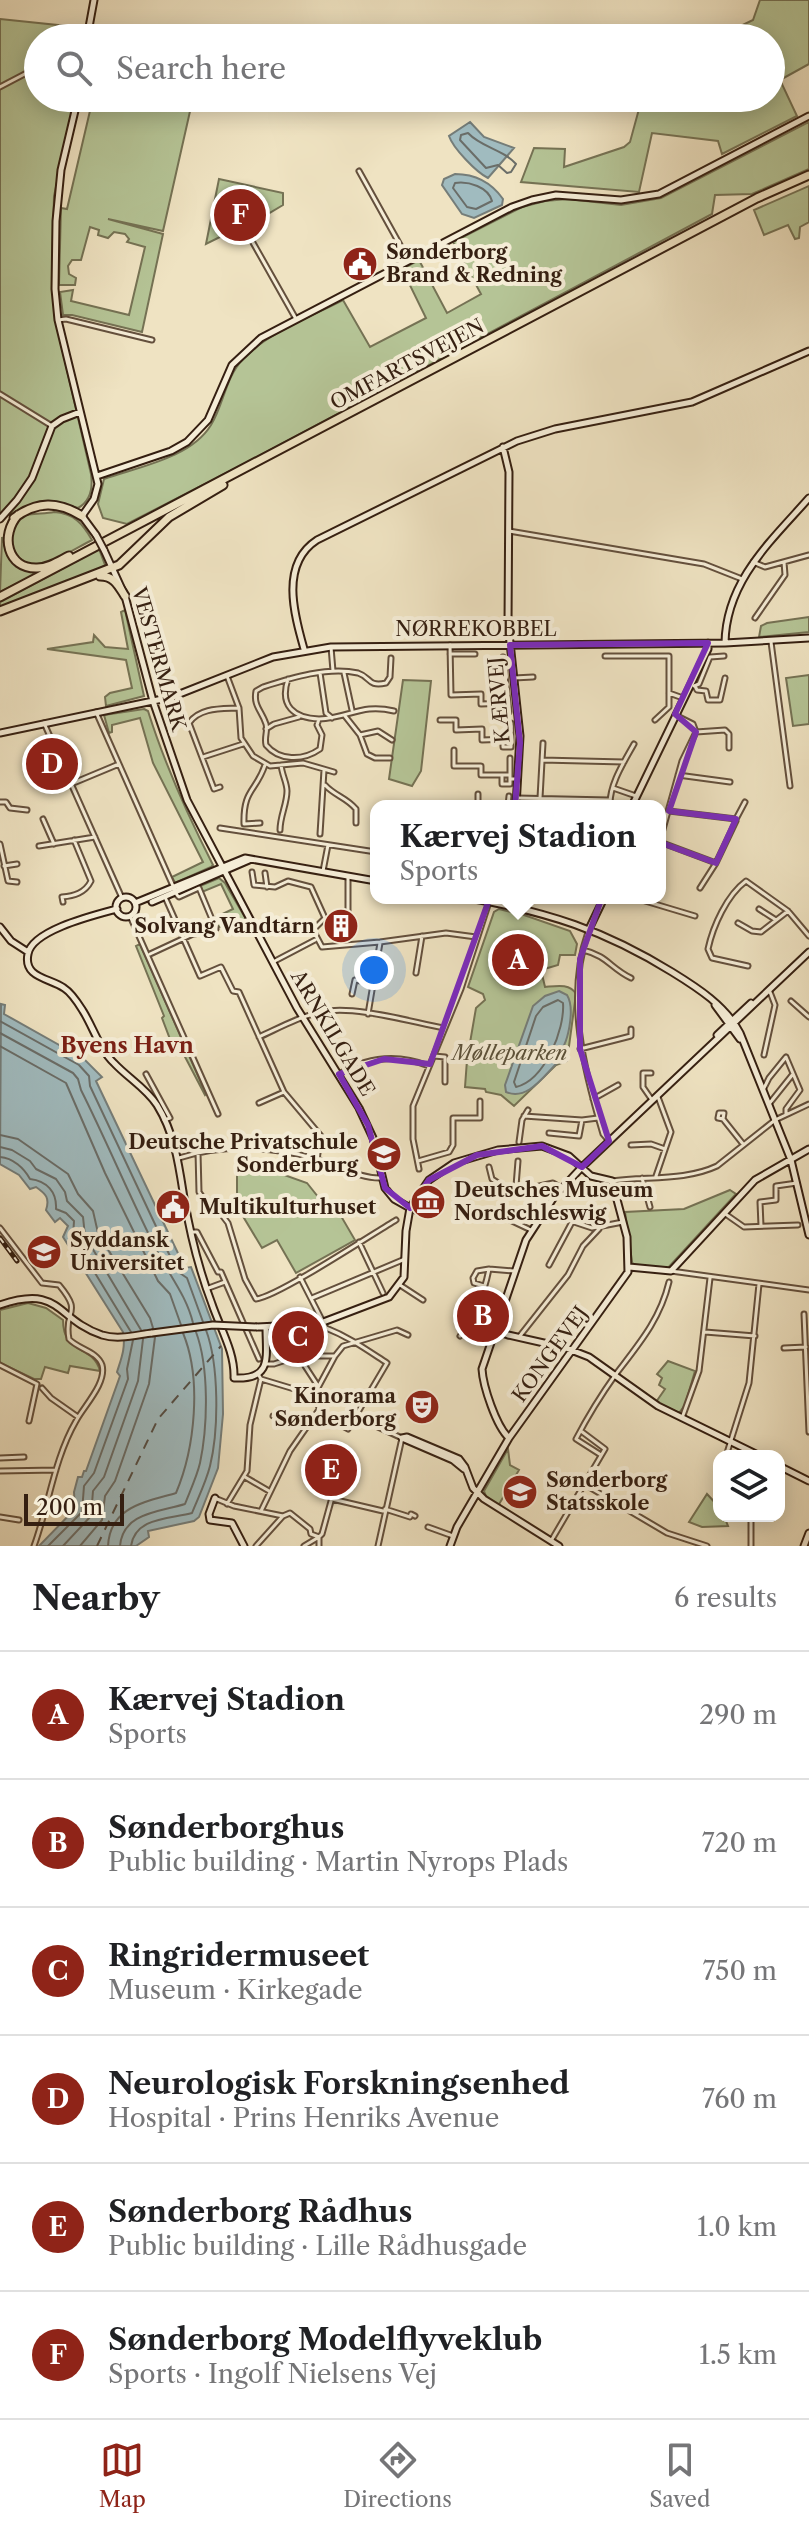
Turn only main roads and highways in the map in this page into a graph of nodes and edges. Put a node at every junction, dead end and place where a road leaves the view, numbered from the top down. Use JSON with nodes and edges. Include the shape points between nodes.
{"nodes":[{"id":1,"x":809,"y":175,"type":"edge"},
{"id":2,"x":325,"y":426,"type":"junction"},
{"id":3,"x":18,"y":515,"type":"junction"},
{"id":4,"x":82,"y":516,"type":"road end"},
{"id":5,"x":133,"y":528,"type":"junction"},
{"id":6,"x":0,"y":537,"type":"edge"},
{"id":7,"x":78,"y":582,"type":"junction"},
{"id":8,"x":125,"y":596,"type":"road end"},
{"id":9,"x":0,"y":598,"type":"edge"},
{"id":10,"x":0,"y":611,"type":"edge"}],
"edges":[{"from":1,"to":2,"type":"highway","name":"OMFARTSVEJEN"},
{"from":2,"to":5,"type":"highway","name":"OMFARTSVEJEN"},
{"from":2,"to":7,"type":"highway","via":[[180,510],[113,568]]},
{"from":3,"to":4,"type":"highway","via":[[53,504]]},
{"from":3,"to":5,"type":"highway","via":[[9,526],[8,545],[18,562],[36,568]]},
{"from":3,"to":6,"type":"highway"},
{"from":5,"to":9,"type":"highway","name":"OMFARTSVEJEN"},
{"from":7,"to":8,"type":"highway","via":[[109,577]]},
{"from":7,"to":10,"type":"highway"}]}
